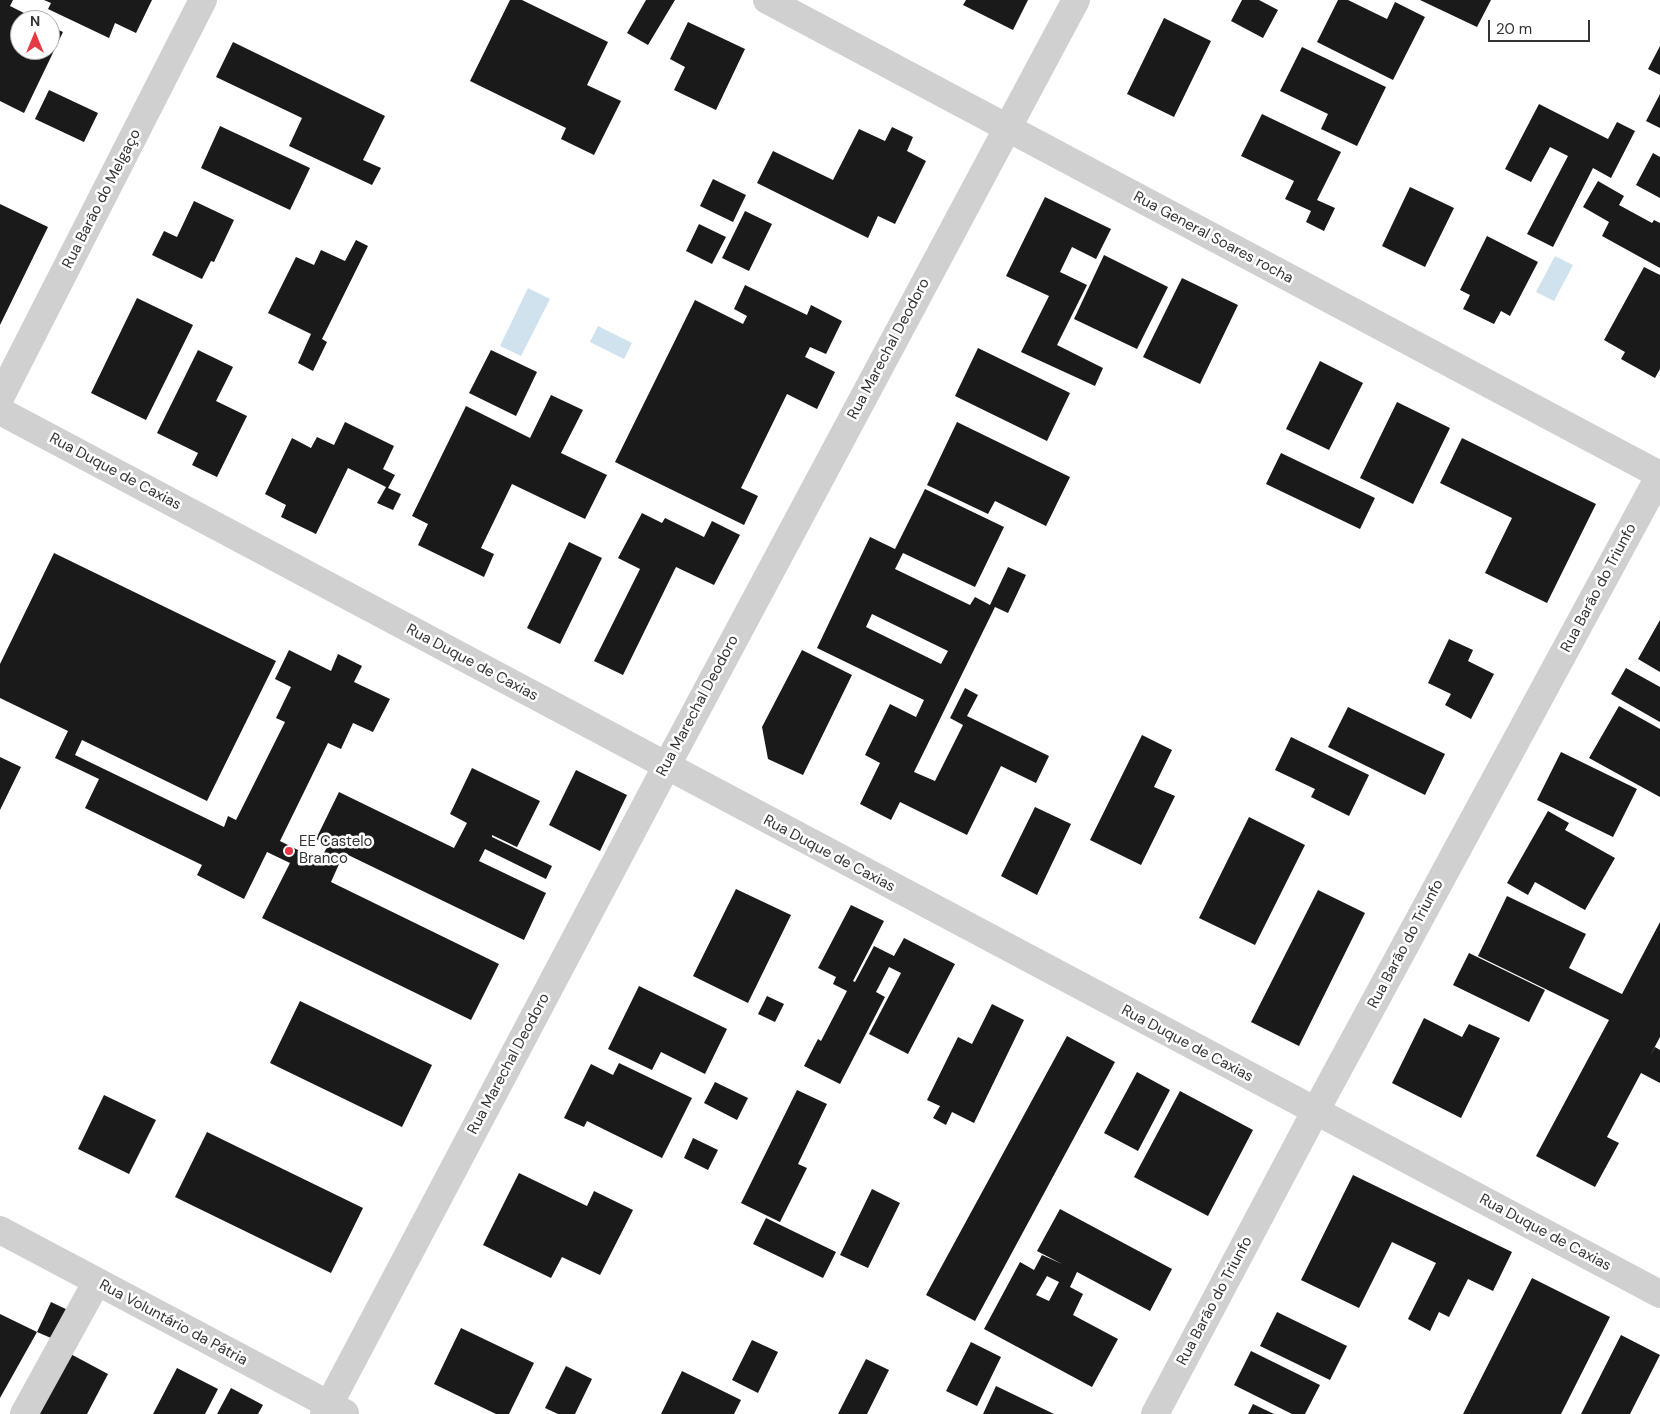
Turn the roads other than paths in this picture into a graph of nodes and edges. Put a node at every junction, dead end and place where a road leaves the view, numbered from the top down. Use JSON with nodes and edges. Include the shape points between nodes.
{"nodes":[{"id":1,"x":203,"y":0,"type":"edge"},
{"id":2,"x":767,"y":0,"type":"edge"},
{"id":3,"x":1076,"y":0,"type":"edge"},
{"id":4,"x":1007,"y":128,"type":"junction"},
{"id":5,"x":0,"y":398,"type":"edge"},
{"id":6,"x":0,"y":411,"type":"edge"},
{"id":7,"x":1660,"y":475,"type":"edge"},
{"id":8,"x":666,"y":767,"type":"junction"},
{"id":9,"x":1315,"y":1112,"type":"junction"},
{"id":10,"x":0,"y":1230,"type":"edge"},
{"id":11,"x":96,"y":1283,"type":"junction"},
{"id":12,"x":1660,"y":1294,"type":"edge"},
{"id":13,"x":333,"y":1411,"type":"edge"},
{"id":14,"x":24,"y":1414,"type":"edge"},
{"id":15,"x":1155,"y":1414,"type":"edge"}],
"edges":[{"from":1,"to":5,"type":"street","name":"Rua Barão do Melgaço"},
{"from":2,"to":4,"type":"street","name":"Rua General Soares rocha"},
{"from":3,"to":4,"type":"street","name":"Rua Marechal Deodoro"},
{"from":4,"to":7,"type":"street","name":"Rua General Soares rocha"},
{"from":4,"to":8,"type":"street","name":"Rua Marechal Deodoro"},
{"from":6,"to":8,"type":"street","name":"Rua Duque de Caxias"},
{"from":7,"to":9,"type":"street","name":"Rua Barão do Triunfo"},
{"from":8,"to":9,"type":"street","name":"Rua Duque de Caxias"},
{"from":8,"to":13,"type":"street","name":"Rua Marechal Deodoro"},
{"from":9,"to":12,"type":"street","name":"Rua Duque de Caxias"},
{"from":9,"to":15,"type":"street","name":"Rua Barão do Triunfo"},
{"from":10,"to":11,"type":"street","name":"Rua Voluntário da Pátria"},
{"from":11,"to":13,"type":"street","name":"Rua Voluntário da Pátria"},
{"from":11,"to":14,"type":"street"}]}
